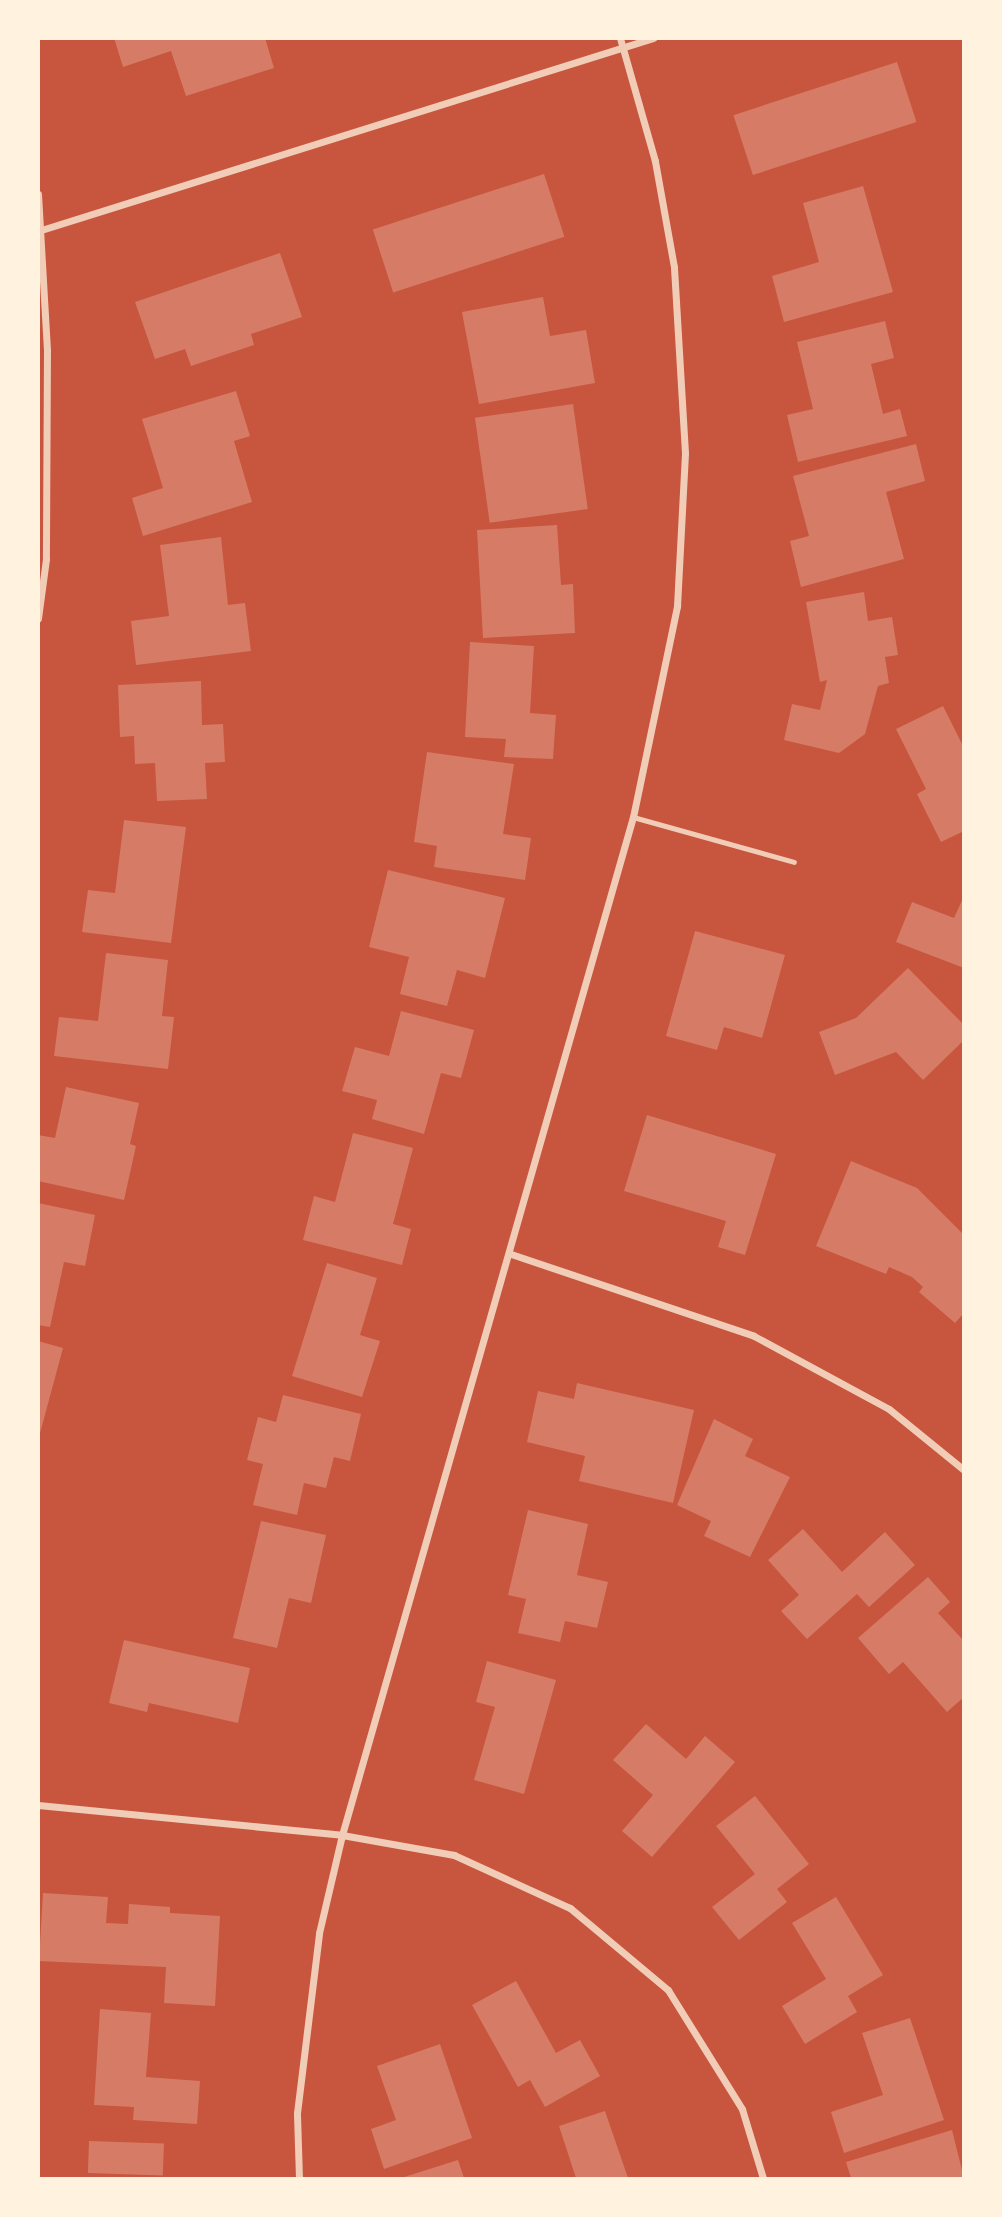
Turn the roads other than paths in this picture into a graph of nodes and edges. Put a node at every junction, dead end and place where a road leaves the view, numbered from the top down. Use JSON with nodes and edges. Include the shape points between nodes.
{"nodes":[{"id":1,"x":620,"y":38,"type":"edge"},
{"id":2,"x":653,"y":38,"type":"edge"},
{"id":3,"x":622,"y":48,"type":"junction"},
{"id":4,"x":38,"y":194,"type":"edge"},
{"id":5,"x":41,"y":230,"type":"edge"},
{"id":6,"x":38,"y":618,"type":"edge"},
{"id":7,"x":633,"y":817,"type":"junction"},
{"id":8,"x":794,"y":862,"type":"dead end"},
{"id":9,"x":511,"y":1254,"type":"junction"},
{"id":10,"x":964,"y":1470,"type":"edge"},
{"id":11,"x":38,"y":1805,"type":"edge"},
{"id":12,"x":342,"y":1835,"type":"junction"},
{"id":13,"x":299,"y":2179,"type":"edge"},
{"id":14,"x":763,"y":2179,"type":"edge"}],
"edges":[{"from":1,"to":3,"type":"street"},
{"from":2,"to":3,"type":"street"},
{"from":3,"to":5,"type":"street"},
{"from":3,"to":7,"type":"street","via":[[655,160],[674,267],[685,453],[677,606]]},
{"from":4,"to":5,"type":"street"},
{"from":5,"to":6,"type":"street","via":[[46,559]]},
{"from":7,"to":8,"type":"lane"},
{"from":7,"to":9,"type":"street"},
{"from":9,"to":10,"type":"street","via":[[754,1336],[889,1409]]},
{"from":9,"to":12,"type":"street"},
{"from":11,"to":12,"type":"street"},
{"from":12,"to":13,"type":"street","via":[[318,1947],[297,2113]]},
{"from":12,"to":14,"type":"street","via":[[454,1855],[570,1908],[668,1990],[742,2109]]}]}
